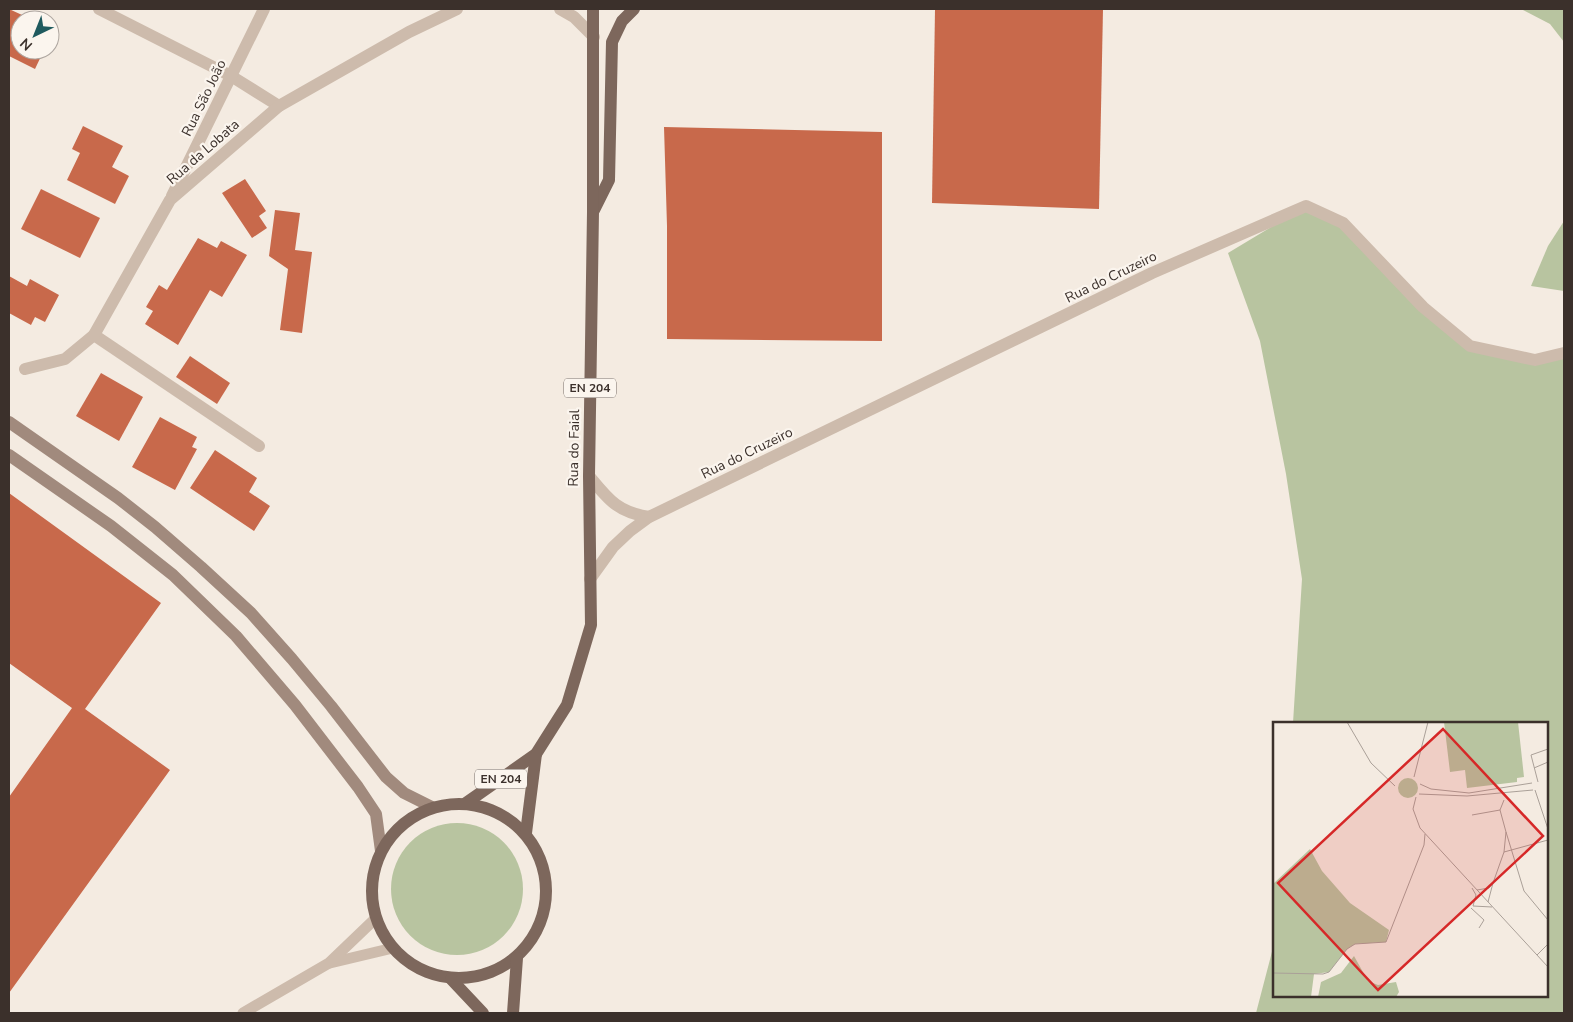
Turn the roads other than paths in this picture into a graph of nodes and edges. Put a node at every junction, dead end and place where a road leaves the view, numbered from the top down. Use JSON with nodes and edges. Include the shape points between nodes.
{"nodes":[{"id":1,"x":99,"y":9,"type":"edge"},
{"id":2,"x":264,"y":9,"type":"edge"},
{"id":3,"x":457,"y":9,"type":"edge"},
{"id":4,"x":560,"y":9,"type":"edge"},
{"id":5,"x":593,"y":9,"type":"edge"},
{"id":6,"x":634,"y":9,"type":"edge"},
{"id":7,"x":594,"y":36,"type":"junction"},
{"id":8,"x":231,"y":76,"type":"junction"},
{"id":9,"x":279,"y":106,"type":"junction"},
{"id":10,"x":170,"y":200,"type":"junction"},
{"id":11,"x":593,"y":212,"type":"junction"},
{"id":12,"x":94,"y":335,"type":"junction"},
{"id":13,"x":1564,"y":353,"type":"edge"},
{"id":14,"x":25,"y":369,"type":"dead end"},
{"id":15,"x":10,"y":423,"type":"edge"},
{"id":16,"x":259,"y":446,"type":"dead end"},
{"id":17,"x":9,"y":455,"type":"edge"},
{"id":18,"x":589,"y":476,"type":"junction"},
{"id":19,"x":650,"y":517,"type":"junction"},
{"id":20,"x":590,"y":579,"type":"junction"},
{"id":21,"x":536,"y":754,"type":"junction"},
{"id":22,"x":466,"y":803,"type":"junction"},
{"id":23,"x":432,"y":807,"type":"junction"},
{"id":24,"x":526,"y":834,"type":"junction"},
{"id":25,"x":381,"y":851,"type":"junction"},
{"id":26,"x":376,"y":918,"type":"junction"},
{"id":27,"x":393,"y":948,"type":"junction"},
{"id":28,"x":517,"y":958,"type":"junction"},
{"id":29,"x":329,"y":963,"type":"junction"},
{"id":30,"x":451,"y":979,"type":"junction"},
{"id":31,"x":242,"y":1013,"type":"edge"},
{"id":32,"x":483,"y":1013,"type":"edge"},
{"id":33,"x":512,"y":1013,"type":"edge"}],
"edges":[{"from":1,"to":8,"type":"street"},
{"from":2,"to":8,"type":"street","name":"Rua São João"},
{"from":3,"to":9,"type":"street","name":"Rua da Lobata","via":[[409,32]]},
{"from":4,"to":7,"type":"street"},
{"from":5,"to":7,"type":"main road","name":"Rua do Faial","number":"EN 204"},
{"from":6,"to":11,"type":"main road","via":[[622,21],[612,42],[608,180]]},
{"from":7,"to":11,"type":"main road","name":"Rua do Faial","number":"EN 204"},
{"from":8,"to":9,"type":"street"},
{"from":8,"to":10,"type":"street","name":"Rua São João"},
{"from":9,"to":10,"type":"street","name":"Rua da Lobata"},
{"from":10,"to":12,"type":"street","name":"Rua da Lobata"},
{"from":11,"to":18,"type":"main road","name":"Rua do Faial","number":"EN 204"},
{"from":12,"to":14,"type":"street","name":"Rua da Lobata","via":[[65,359]]},
{"from":12,"to":16,"type":"street"},
{"from":13,"to":19,"type":"street","name":"Rua do Cruzeiro","via":[[1535,360],[1470,346],[1423,307],[1343,223],[1306,206],[1152,273]]},
{"from":15,"to":23,"type":"street","via":[[118,498],[201,567],[251,613],[292,659],[386,777],[404,793]]},
{"from":17,"to":25,"type":"street","via":[[111,526],[173,575],[236,636],[295,705],[376,814]]},
{"from":18,"to":19,"type":"street","via":[[618,507]]},
{"from":18,"to":20,"type":"main road","name":"Rua do Faial","number":"EN 204"},
{"from":19,"to":20,"type":"street","name":"Rua do Cruzeiro","via":[[613,547]]},
{"from":20,"to":21,"type":"main road","name":"Rua do Faial","number":"EN 204","via":[[591,625],[567,705]]},
{"from":21,"to":22,"type":"main road","number":"EN 204"},
{"from":21,"to":24,"type":"main road","number":"EN 204"},
{"from":22,"to":23,"type":"main road"},
{"from":22,"to":24,"type":"main road","via":[[488,808],[509,818]]},
{"from":23,"to":25,"type":"main road","via":[[399,827]]},
{"from":24,"to":28,"type":"main road","via":[[540,857],[547,884],[545,911],[535,937]]},
{"from":25,"to":26,"type":"main road","via":[[373,872],[372,896]]},
{"from":26,"to":27,"type":"main road"},
{"from":26,"to":29,"type":"lane"},
{"from":27,"to":29,"type":"lane"},
{"from":27,"to":30,"type":"main road","via":[[410,963]]},
{"from":28,"to":30,"type":"main road","via":[[498,970],[476,977]]},
{"from":28,"to":33,"type":"main road"},
{"from":29,"to":31,"type":"lane"},
{"from":30,"to":32,"type":"main road"}]}
